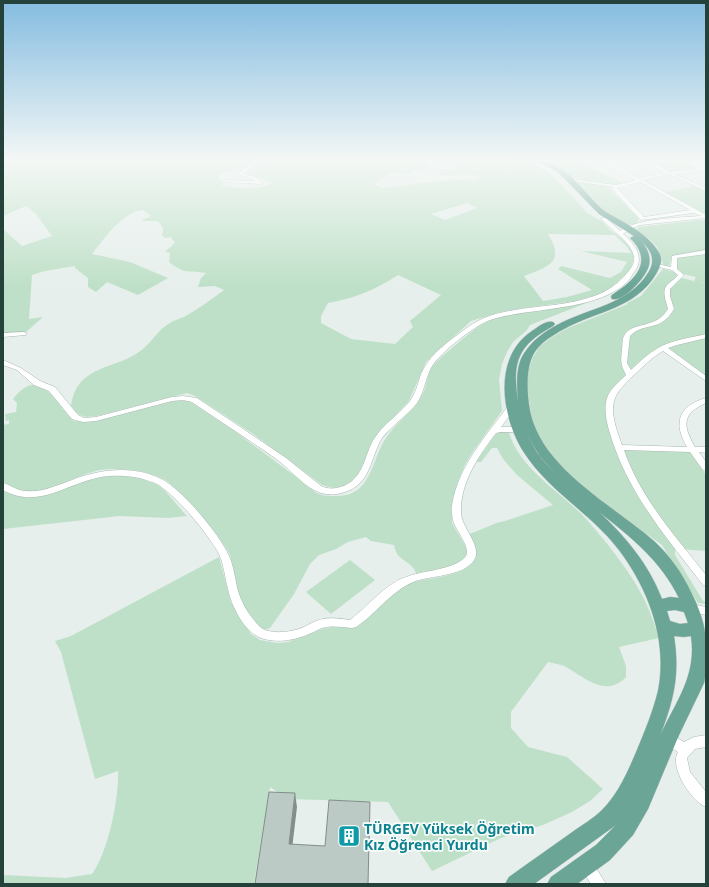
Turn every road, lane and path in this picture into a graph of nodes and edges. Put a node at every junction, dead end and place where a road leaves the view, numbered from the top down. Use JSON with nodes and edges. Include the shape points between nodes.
{"nodes":[{"id":1,"x":583,"y":202,"type":"edge"},
{"id":2,"x":592,"y":202,"type":"edge"},
{"id":3,"x":627,"y":202,"type":"edge"},
{"id":4,"x":680,"y":202,"type":"edge"},
{"id":5,"x":695,"y":211,"type":"junction"},
{"id":6,"x":706,"y":218,"type":"edge"},
{"id":7,"x":643,"y":219,"type":"junction"},
{"id":8,"x":628,"y":231,"type":"junction"},
{"id":9,"x":706,"y":252,"type":"edge"},
{"id":10,"x":657,"y":266,"type":"junction"},
{"id":11,"x":674,"y":269,"type":"junction"},
{"id":12,"x":24,"y":334,"type":"dead end"},
{"id":13,"x":3,"y":335,"type":"edge"},
{"id":14,"x":706,"y":336,"type":"edge"},
{"id":15,"x":663,"y":348,"type":"junction"},
{"id":16,"x":3,"y":362,"type":"edge"},
{"id":17,"x":630,"y":375,"type":"junction"},
{"id":18,"x":706,"y":379,"type":"edge"},
{"id":19,"x":706,"y":400,"type":"edge"},
{"id":20,"x":512,"y":407,"type":"junction"},
{"id":21,"x":518,"y":429,"type":"junction"},
{"id":22,"x":494,"y":431,"type":"junction"},
{"id":23,"x":619,"y":447,"type":"junction"},
{"id":24,"x":692,"y":449,"type":"junction"},
{"id":25,"x":706,"y":450,"type":"edge"},
{"id":26,"x":706,"y":468,"type":"edge"},
{"id":27,"x":3,"y":486,"type":"edge"},
{"id":28,"x":706,"y":582,"type":"edge"},
{"id":29,"x":699,"y":610,"type":"edge"},
{"id":30,"x":660,"y":616,"type":"junction"},
{"id":31,"x":700,"y":632,"type":"edge"},
{"id":32,"x":668,"y":739,"type":"junction"},
{"id":33,"x":706,"y":741,"type":"edge"},
{"id":34,"x":686,"y":750,"type":"junction"},
{"id":35,"x":706,"y":801,"type":"edge"},
{"id":36,"x":586,"y":865,"type":"junction"},
{"id":37,"x":516,"y":884,"type":"edge"},
{"id":38,"x":558,"y":884,"type":"edge"},
{"id":39,"x":599,"y":884,"type":"edge"}],
"edges":[{"from":1,"to":8,"type":"main road","via":[[604,219]]},
{"from":2,"to":8,"type":"main road"},
{"from":3,"to":7,"type":"street"},
{"from":4,"to":5,"type":"street"},
{"from":5,"to":6,"type":"street"},
{"from":5,"to":7,"type":"street"},
{"from":6,"to":8,"type":"street"},
{"from":6,"to":8,"type":"street","via":[[640,226]]},
{"from":7,"to":8,"type":"street"},
{"from":8,"to":10,"type":"main road","via":[[653,248]]},
{"from":8,"to":16,"type":"street","via":[[637,262],[630,274],[612,290],[588,300],[522,310],[485,320],[437,356],[430,364],[414,400],[378,439],[363,475],[343,490],[328,491],[318,488],[283,460],[194,400],[178,398],[96,419],[78,419],[52,389]]},
{"from":8,"to":20,"type":"main road","via":[[645,254],[645,268],[639,277],[616,296],[552,323],[524,342],[514,357],[510,372]]},
{"from":9,"to":11,"type":"street","via":[[674,256]]},
{"from":10,"to":11,"type":"street"},
{"from":10,"to":29,"type":"main road","via":[[648,281],[630,296],[559,328],[538,342],[528,354],[524,365],[524,410],[532,435],[550,460],[570,481],[649,545],[670,569]]},
{"from":11,"to":17,"type":"street","via":[[681,275],[668,286],[671,309],[666,319],[634,330],[627,336],[624,363]]},
{"from":12,"to":13,"type":"street"},
{"from":14,"to":15,"type":"street"},
{"from":15,"to":17,"type":"street"},
{"from":15,"to":18,"type":"street"},
{"from":17,"to":23,"type":"street","via":[[616,389],[610,404],[610,419]]},
{"from":19,"to":24,"type":"street","via":[[688,410],[681,423]]},
{"from":20,"to":21,"type":"main road"},
{"from":20,"to":22,"type":"street"},
{"from":21,"to":22,"type":"street"},
{"from":21,"to":30,"type":"main road","via":[[528,450],[548,475],[598,518],[624,546],[648,582]]},
{"from":22,"to":27,"type":"street","via":[[473,458],[459,492],[458,521],[472,550],[468,561],[457,567],[403,582],[352,624],[324,623],[287,636],[262,634],[252,627],[235,598],[228,565],[214,539],[167,486],[138,475],[117,473],[100,474],[55,490],[36,493],[16,493]]},
{"from":23,"to":24,"type":"street"},
{"from":23,"to":28,"type":"street","via":[[632,479],[651,511]]},
{"from":24,"to":25,"type":"street"},
{"from":24,"to":26,"type":"street"},
{"from":29,"to":30,"type":"main road","via":[[676,604],[664,605]]},
{"from":29,"to":31,"type":"main road"},
{"from":30,"to":31,"type":"main road","via":[[670,629],[693,629]]},
{"from":30,"to":37,"type":"main road","via":[[669,652],[666,690],[629,789],[605,821]]},
{"from":31,"to":32,"type":"main road","via":[[701,651],[697,680]]},
{"from":32,"to":34,"type":"street"},
{"from":32,"to":36,"type":"main road","via":[[646,794],[630,821],[617,840]]},
{"from":33,"to":34,"type":"street","via":[[695,741]]},
{"from":34,"to":35,"type":"street","via":[[681,757],[684,774]]},
{"from":36,"to":38,"type":"main road"},
{"from":36,"to":39,"type":"street"}]}
